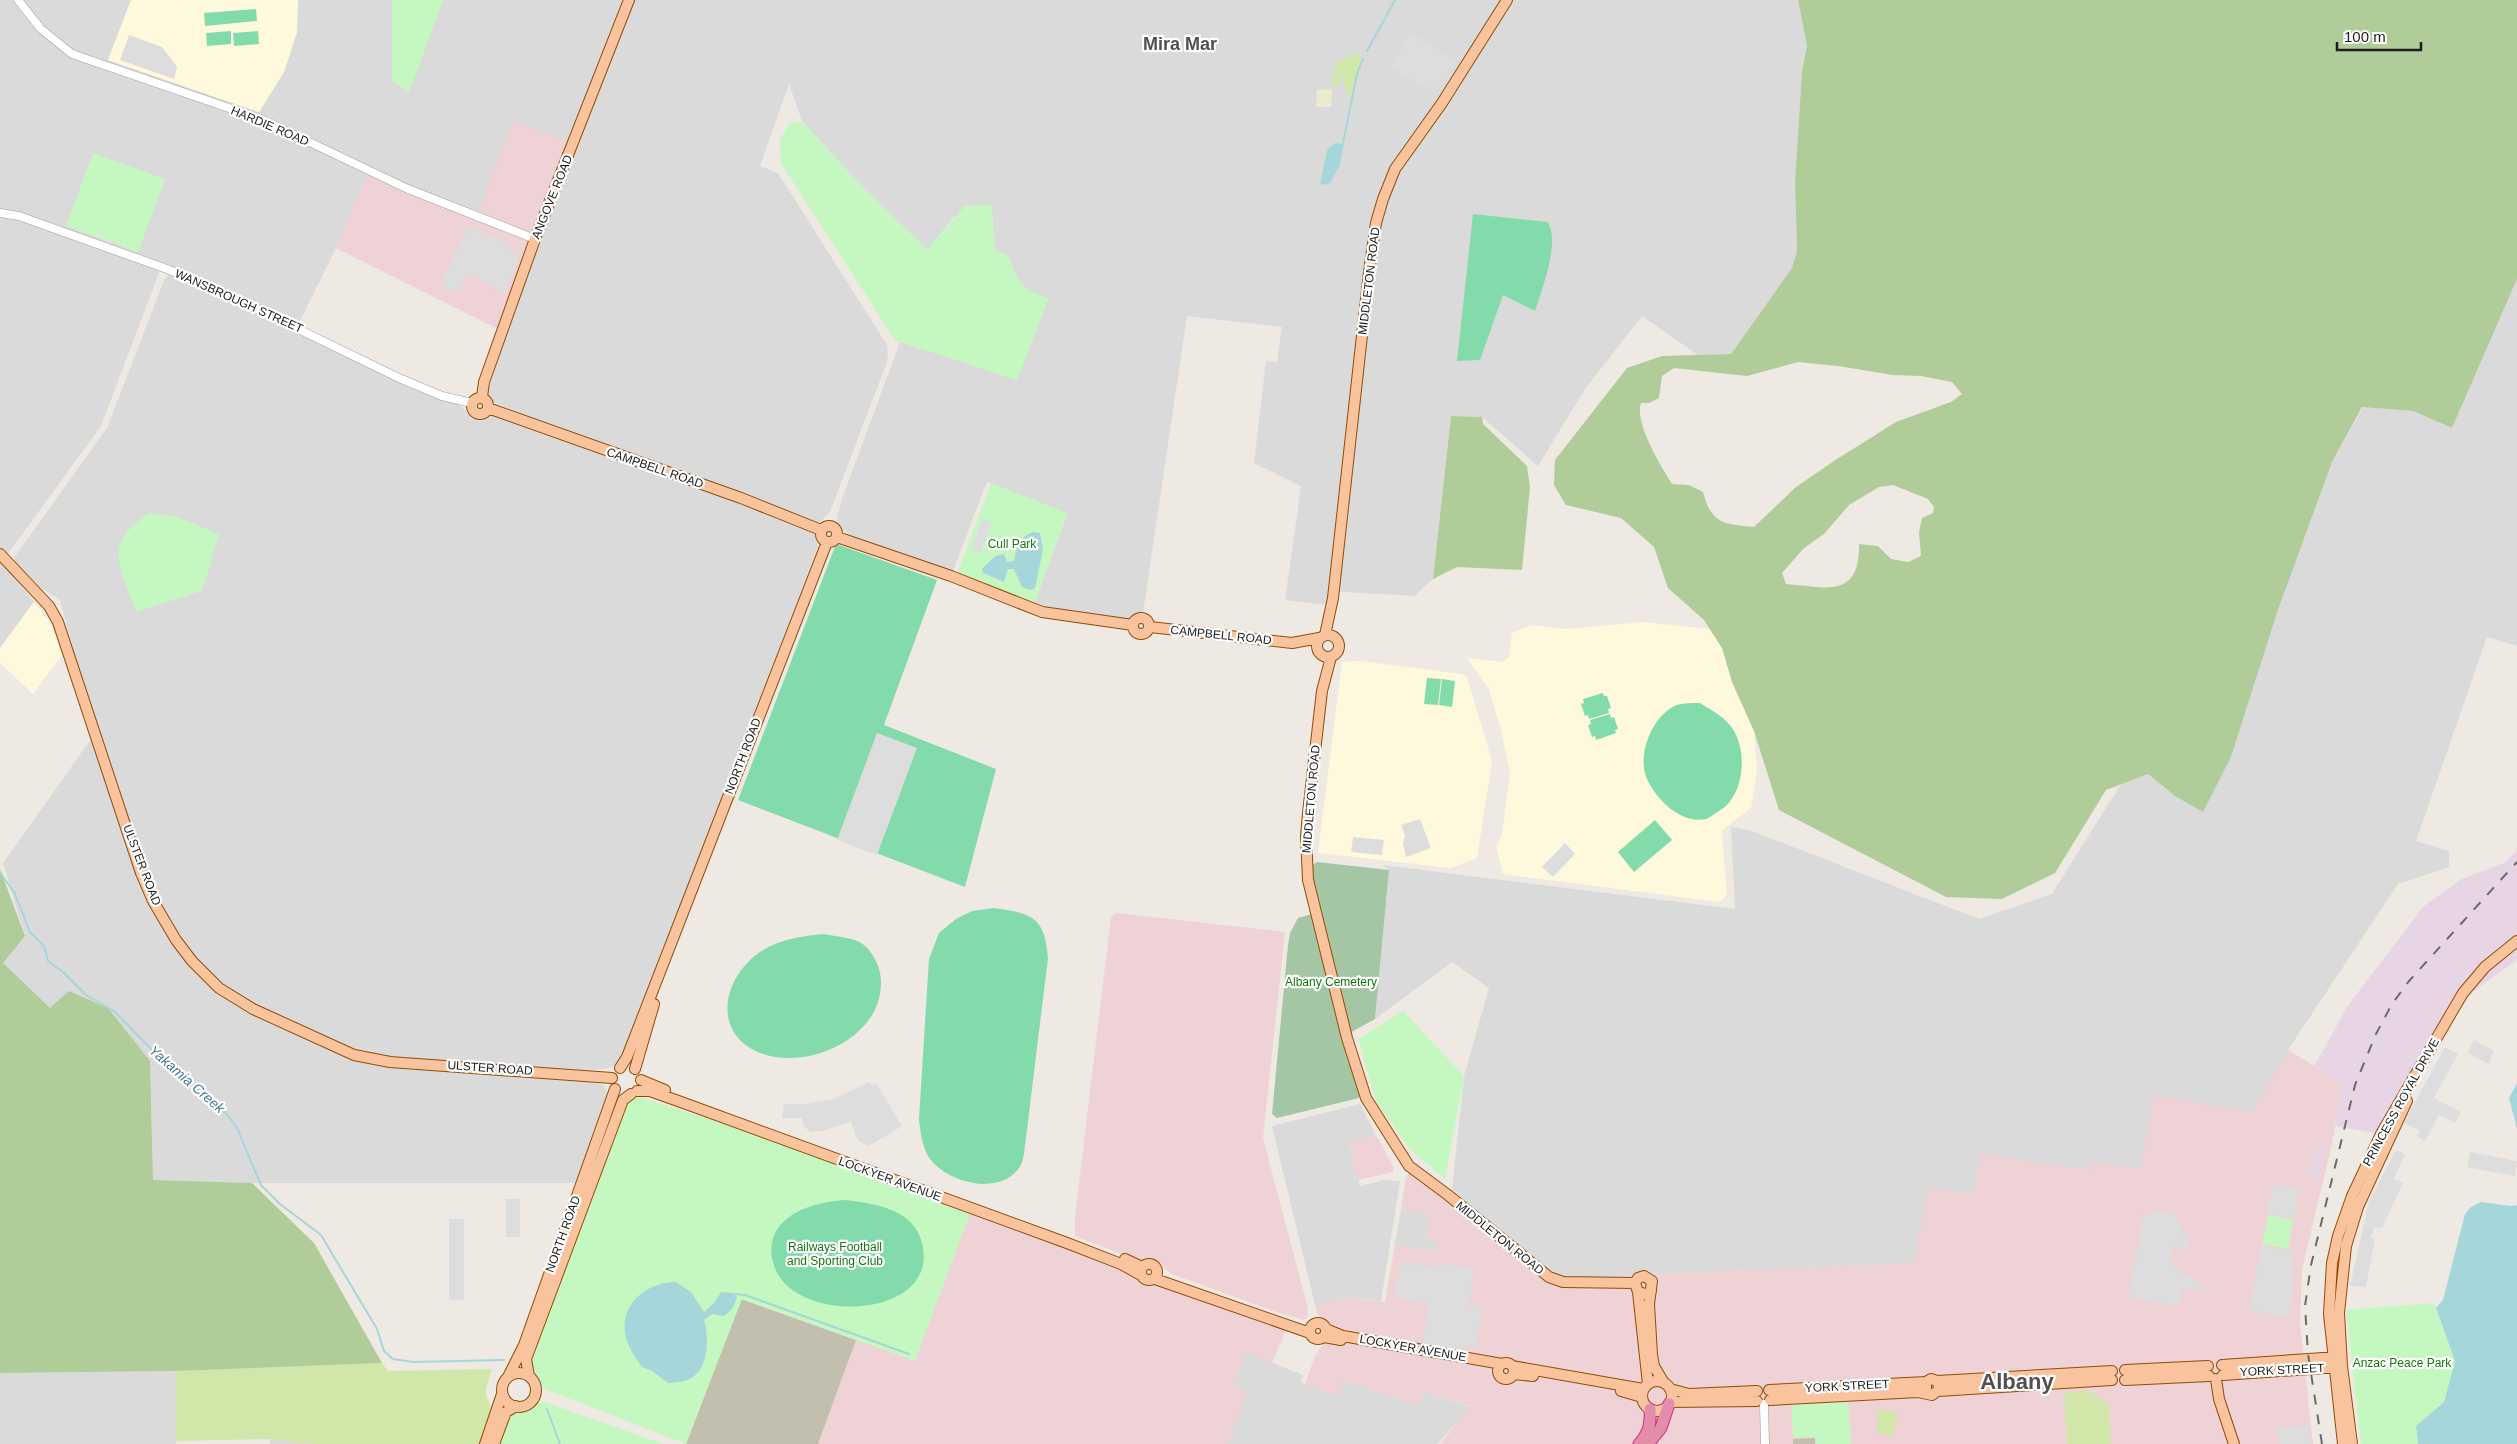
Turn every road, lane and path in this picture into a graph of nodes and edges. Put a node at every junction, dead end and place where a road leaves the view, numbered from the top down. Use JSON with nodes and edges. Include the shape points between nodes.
{"nodes":[{"id":1,"x":18,"y":0,"type":"edge"},
{"id":2,"x":630,"y":0,"type":"edge"},
{"id":3,"x":1507,"y":0,"type":"edge"},
{"id":4,"x":0,"y":213,"type":"edge"},
{"id":5,"x":535,"y":239,"type":"junction"},
{"id":6,"x":482,"y":398,"type":"junction"},
{"id":7,"x":472,"y":403,"type":"junction"},
{"id":8,"x":488,"y":408,"type":"junction"},
{"id":9,"x":821,"y":530,"type":"junction"},
{"id":10,"x":832,"y":540,"type":"junction"},
{"id":11,"x":0,"y":554,"type":"edge"},
{"id":12,"x":1325,"y":645,"type":"junction"},
{"id":13,"x":2517,"y":941,"type":"edge"},
{"id":14,"x":661,"y":971,"type":"junction"},
{"id":15,"x":620,"y":1068,"type":"junction"},
{"id":16,"x":635,"y":1069,"type":"junction"},
{"id":17,"x":612,"y":1078,"type":"junction"},
{"id":18,"x":641,"y":1080,"type":"junction"},
{"id":19,"x":615,"y":1089,"type":"junction"},
{"id":20,"x":634,"y":1092,"type":"junction"},
{"id":21,"x":2385,"y":1136,"type":"junction"},
{"id":22,"x":1142,"y":1271,"type":"junction"},
{"id":23,"x":1156,"y":1276,"type":"junction"},
{"id":24,"x":1636,"y":1288,"type":"junction"},
{"id":25,"x":1651,"y":1291,"type":"junction"},
{"id":26,"x":2330,"y":1339,"type":"junction"},
{"id":27,"x":2338,"y":1362,"type":"junction"},
{"id":28,"x":2315,"y":1363,"type":"junction"},
{"id":29,"x":2216,"y":1372,"type":"junction"},
{"id":30,"x":529,"y":1376,"type":"junction"},
{"id":31,"x":508,"y":1377,"type":"junction"},
{"id":32,"x":1667,"y":1386,"type":"junction"},
{"id":33,"x":1644,"y":1390,"type":"junction"},
{"id":34,"x":502,"y":1394,"type":"junction"},
{"id":35,"x":1763,"y":1397,"type":"junction"},
{"id":36,"x":1670,"y":1403,"type":"junction"},
{"id":37,"x":516,"y":1406,"type":"junction"},
{"id":38,"x":1650,"y":1409,"type":"junction"},
{"id":39,"x":2340,"y":1425,"type":"junction"},
{"id":40,"x":485,"y":1444,"type":"edge"},
{"id":41,"x":494,"y":1444,"type":"edge"},
{"id":42,"x":1639,"y":1444,"type":"edge"},
{"id":43,"x":1648,"y":1444,"type":"edge"},
{"id":44,"x":1765,"y":1444,"type":"edge"},
{"id":45,"x":2234,"y":1444,"type":"edge"},
{"id":46,"x":2343,"y":1444,"type":"edge"},
{"id":47,"x":2352,"y":1444,"type":"edge"}],
"edges":[{"from":1,"to":5,"type":"street","name":"HARDIE ROAD","via":[[41,29],[72,54],[261,119],[408,189]]},
{"from":2,"to":5,"type":"main road","name":"ANGOVE ROAD"},
{"from":3,"to":12,"type":"main road","name":"MIDDLETON ROAD","via":[[1442,103],[1395,169],[1382,199],[1369,272]]},
{"from":4,"to":7,"type":"street","name":"WANSBROUGH STREET","via":[[19,216],[167,269],[301,328],[399,378],[442,396]]},
{"from":5,"to":6,"type":"main road","name":"ANGOVE ROAD","via":[[489,366]]},
{"from":6,"to":7,"type":"main road","via":[[476,398]]},
{"from":6,"to":8,"type":"main road"},
{"from":7,"to":8,"type":"main road","via":[[476,413],[483,413]]},
{"from":8,"to":9,"type":"main road","name":"CAMPBELL ROAD","via":[[742,498]]},
{"from":9,"to":10,"type":"main road","via":[[821,536]]},
{"from":9,"to":10,"type":"main road","via":[[832,526],[837,531]]},
{"from":10,"to":12,"type":"main road","name":"CAMPBELL ROAD","via":[[950,576],[1042,612],[1133,626],[1138,618],[1144,618],[1150,627]]},
{"from":10,"to":14,"type":"main road","name":"NORTH ROAD"},
{"from":11,"to":17,"type":"main road","name":"ULSTER ROAD","via":[[49,606],[58,622],[153,901],[192,961],[219,988],[253,1009],[354,1055],[390,1062]]},
{"from":12,"to":24,"type":"main road","name":"MIDDLETON ROAD","via":[[1306,836],[1308,880],[1366,1098],[1409,1166],[1556,1281]]},
{"from":13,"to":21,"type":"main road","name":"PRINCESS ROYAL DRIVE","via":[[2485,967],[2463,993]]},
{"from":14,"to":15,"type":"main road","name":"NORTH ROAD"},
{"from":14,"to":16,"type":"main road","name":"NORTH ROAD"},
{"from":15,"to":16,"type":"main road","via":[[628,1066]]},
{"from":15,"to":17,"type":"main road"},
{"from":16,"to":18,"type":"main road"},
{"from":17,"to":19,"type":"main road"},
{"from":18,"to":20,"type":"main road"},
{"from":18,"to":22,"type":"main road","name":"LOCKYER AVENUE","via":[[1123,1257]]},
{"from":19,"to":20,"type":"main road","via":[[620,1094]]},
{"from":19,"to":31,"type":"main road","name":"NORTH ROAD","via":[[524,1345]]},
{"from":20,"to":22,"type":"main road","name":"LOCKYER AVENUE","via":[[650,1091]]},
{"from":20,"to":30,"type":"main road","name":"NORTH ROAD","via":[[623,1100],[526,1359]]},
{"from":21,"to":26,"type":"main road","name":"PRINCESS ROYAL DRIVE","via":[[2352,1196],[2338,1236],[2330,1289]]},
{"from":21,"to":27,"type":"main road","name":"PRINCESS ROYAL DRIVE","via":[[2346,1246]]},
{"from":22,"to":23,"type":"main road","via":[[1145,1280]]},
{"from":22,"to":23,"type":"main road","via":[[1152,1264],[1157,1268]]},
{"from":23,"to":33,"type":"main road","name":"LOCKYER AVENUE","via":[[1311,1330],[1320,1323],[1325,1333],[1576,1382]]},
{"from":24,"to":25,"type":"main road","via":[[1646,1294]]},
{"from":24,"to":25,"type":"main road","via":[[1638,1278],[1648,1276],[1653,1285]]},
{"from":24,"to":33,"type":"main road"},
{"from":25,"to":32,"type":"main road","via":[[1648,1304],[1652,1355],[1654,1366]]},
{"from":26,"to":27,"type":"main road","name":"PRINCESS ROYAL DRIVE"},
{"from":26,"to":28,"type":"main road","via":[[2329,1350]]},
{"from":27,"to":28,"type":"main road","name":"YORK STREET"},
{"from":27,"to":39,"type":"main road","name":"PRINCESS ROYAL DRIVE"},
{"from":27,"to":47,"type":"main road","name":"PRINCESS ROYAL DRIVE"},
{"from":28,"to":29,"type":"main road","name":"YORK STREET"},
{"from":28,"to":39,"type":"main road","via":[[2331,1382]]},
{"from":29,"to":35,"type":"main road","name":"YORK STREET","via":[[2125,1375],[2118,1367],[2112,1376],[1938,1386],[1932,1394],[1926,1387]]},
{"from":29,"to":45,"type":"main road","via":[[2219,1400]]},
{"from":30,"to":31,"type":"main road","via":[[518,1373]]},
{"from":30,"to":37,"type":"main road","via":[[535,1386],[534,1397],[527,1405]]},
{"from":31,"to":34,"type":"main road","via":[[503,1383]]},
{"from":32,"to":33,"type":"main road","via":[[1659,1381]]},
{"from":32,"to":35,"type":"main road","name":"YORK STREET","via":[[1689,1394]]},
{"from":32,"to":36,"type":"main road"},
{"from":33,"to":38,"type":"main road","via":[[1644,1404]]},
{"from":34,"to":37,"type":"main road","via":[[506,1401]]},
{"from":34,"to":40,"type":"main road"},
{"from":35,"to":36,"type":"main road","name":"YORK STREET"},
{"from":35,"to":44,"type":"street"},
{"from":36,"to":38,"type":"main road","via":[[1661,1410]]},
{"from":36,"to":43,"type":"highway","via":[[1661,1428]]},
{"from":37,"to":41,"type":"main road","via":[[506,1412]]},
{"from":38,"to":42,"type":"highway","via":[[1647,1435]]},
{"from":39,"to":46,"type":"main road","name":"PRINCESS ROYAL DRIVE"}]}
